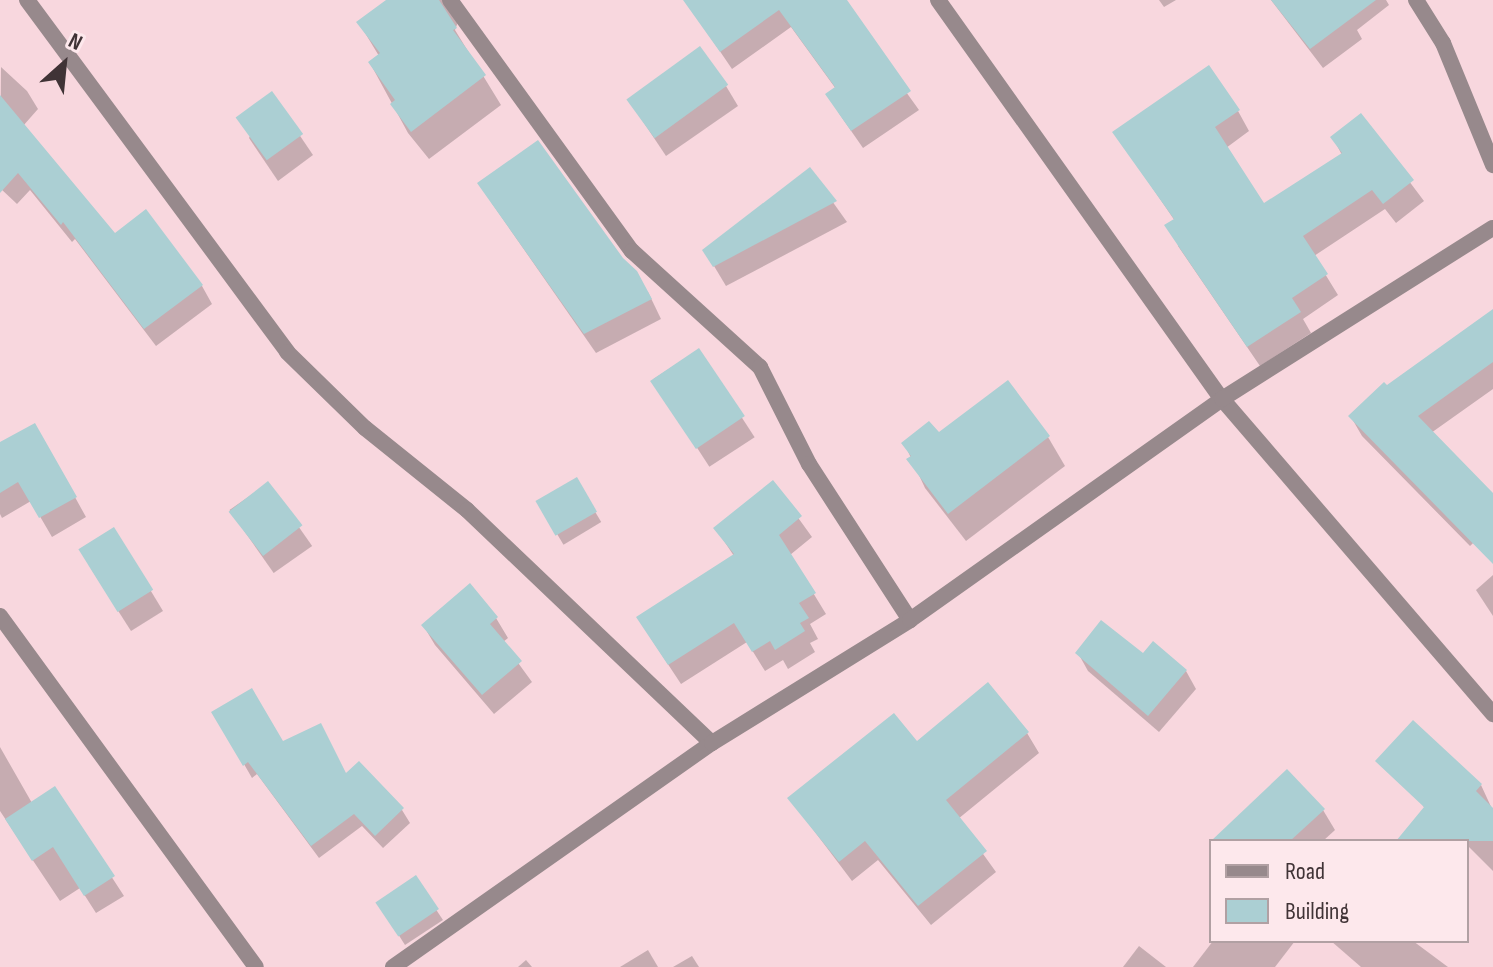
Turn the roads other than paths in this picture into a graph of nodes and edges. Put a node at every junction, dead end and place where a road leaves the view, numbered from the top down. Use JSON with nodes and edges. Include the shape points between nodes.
{"nodes":[{"id":1,"x":27,"y":0,"type":"edge"},
{"id":2,"x":450,"y":0,"type":"edge"},
{"id":3,"x":938,"y":0,"type":"edge"},
{"id":4,"x":1416,"y":0,"type":"edge"},
{"id":5,"x":1493,"y":165,"type":"edge"},
{"id":6,"x":1493,"y":228,"type":"edge"},
{"id":7,"x":1222,"y":399,"type":"junction"},
{"id":8,"x":0,"y":616,"type":"edge"},
{"id":9,"x":910,"y":620,"type":"junction"},
{"id":10,"x":1493,"y":714,"type":"edge"},
{"id":11,"x":712,"y":743,"type":"junction"},
{"id":12,"x":256,"y":967,"type":"edge"},
{"id":13,"x":393,"y":967,"type":"edge"}],
"edges":[{"from":1,"to":11,"type":"street","via":[[287,352],[365,428],[467,510]]},
{"from":2,"to":9,"type":"street","via":[[632,251],[760,367],[809,464]]},
{"from":3,"to":7,"type":"street"},
{"from":4,"to":5,"type":"street","via":[[1443,43]]},
{"from":6,"to":7,"type":"street"},
{"from":7,"to":9,"type":"street"},
{"from":7,"to":10,"type":"street"},
{"from":8,"to":12,"type":"street"},
{"from":9,"to":11,"type":"street"},
{"from":11,"to":13,"type":"street"}]}
